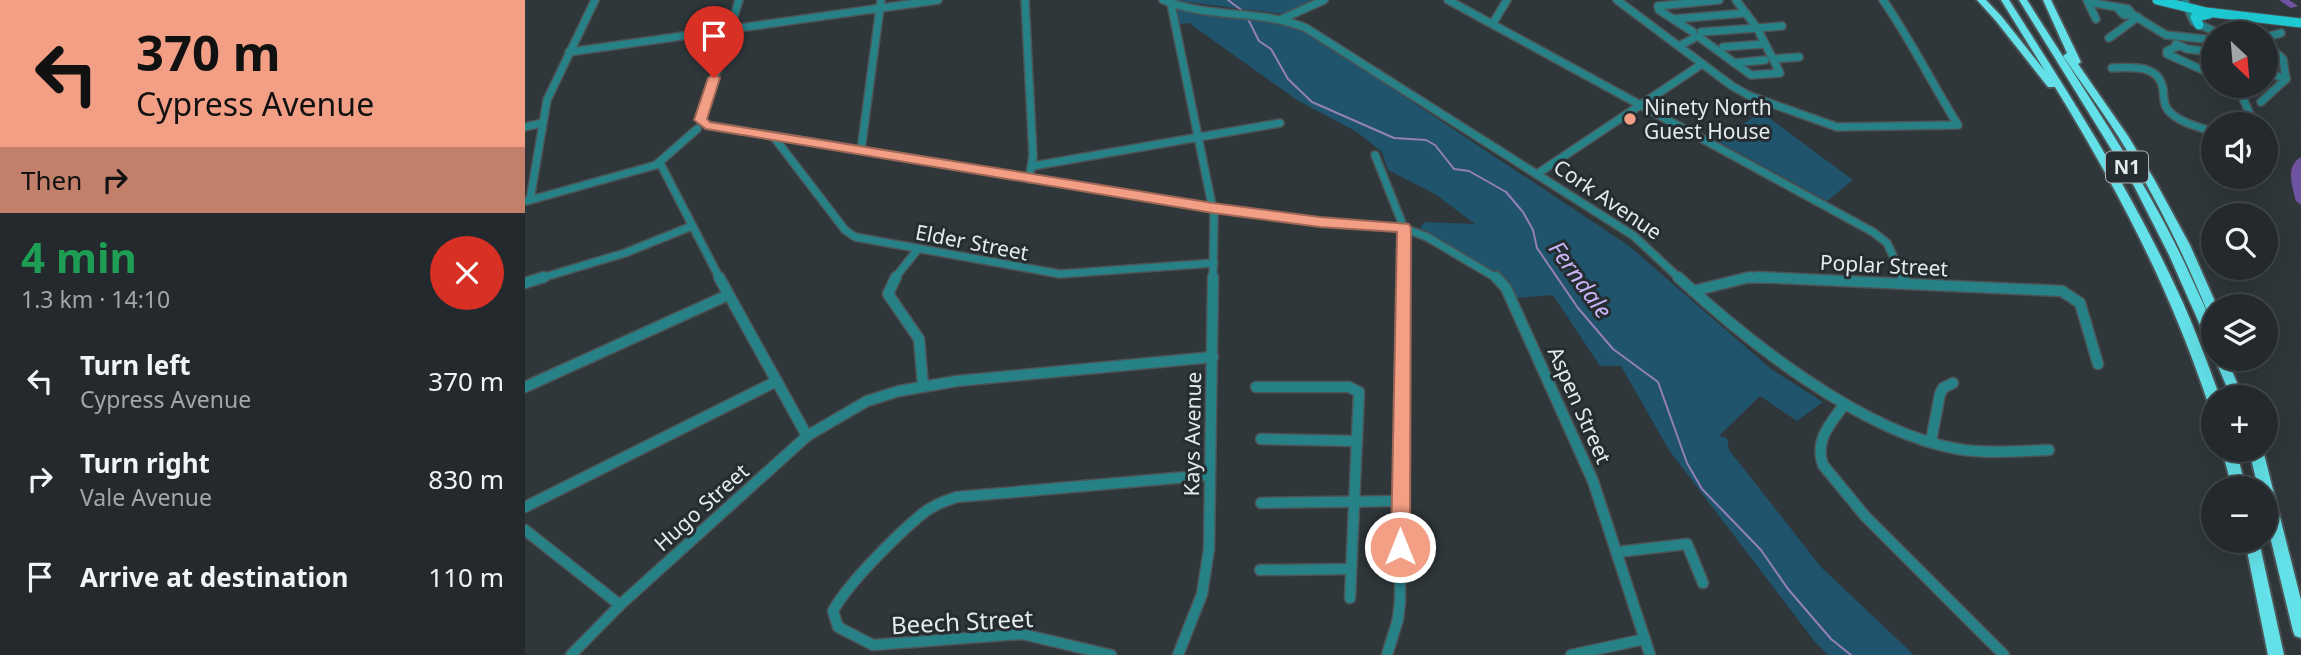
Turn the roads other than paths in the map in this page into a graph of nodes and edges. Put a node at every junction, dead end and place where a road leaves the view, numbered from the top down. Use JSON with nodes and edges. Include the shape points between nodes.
{"nodes":[{"id":1,"x":595,"y":0,"type":"edge"},
{"id":2,"x":739,"y":0,"type":"edge"},
{"id":3,"x":938,"y":0,"type":"edge"},
{"id":4,"x":1025,"y":0,"type":"edge"},
{"id":5,"x":1324,"y":0,"type":"edge"},
{"id":6,"x":1448,"y":0,"type":"edge"},
{"id":7,"x":1507,"y":0,"type":"edge"},
{"id":8,"x":1634,"y":0,"type":"edge"},
{"id":9,"x":1719,"y":0,"type":"edge"},
{"id":10,"x":1736,"y":0,"type":"edge"},
{"id":11,"x":1882,"y":0,"type":"edge"},
{"id":12,"x":1981,"y":0,"type":"edge"},
{"id":13,"x":2005,"y":0,"type":"edge"},
{"id":14,"x":2023,"y":0,"type":"edge"},
{"id":15,"x":2032,"y":0,"type":"edge"},
{"id":16,"x":2047,"y":0,"type":"edge"},
{"id":17,"x":2157,"y":0,"type":"edge"},
{"id":18,"x":1617,"y":1,"type":"edge"},
{"id":19,"x":2087,"y":1,"type":"edge"},
{"id":20,"x":1167,"y":2,"type":"edge"},
{"id":21,"x":2183,"y":3,"type":"edge"},
{"id":22,"x":881,"y":4,"type":"edge"},
{"id":23,"x":1746,"y":13,"type":"junction"},
{"id":24,"x":2229,"y":15,"type":"junction"},
{"id":25,"x":2135,"y":16,"type":"junction"},
{"id":26,"x":2301,"y":17,"type":"edge"},
{"id":27,"x":1282,"y":19,"type":"junction"},
{"id":28,"x":1673,"y":19,"type":"junction"},
{"id":29,"x":2096,"y":19,"type":"dead end"},
{"id":30,"x":1493,"y":23,"type":"junction"},
{"id":31,"x":2301,"y":23,"type":"edge"},
{"id":32,"x":2199,"y":25,"type":"joint"},
{"id":33,"x":1782,"y":26,"type":"dead end"},
{"id":34,"x":1757,"y":28,"type":"junction"},
{"id":35,"x":729,"y":29,"type":"junction"},
{"id":36,"x":1696,"y":35,"type":"junction"},
{"id":37,"x":2109,"y":38,"type":"dead end"},
{"id":38,"x":2201,"y":39,"type":"edge"},
{"id":39,"x":1670,"y":40,"type":"junction"},
{"id":40,"x":1765,"y":44,"type":"junction"},
{"id":41,"x":1679,"y":46,"type":"junction"},
{"id":42,"x":1723,"y":47,"type":"dead end"},
{"id":43,"x":2201,"y":50,"type":"edge"},
{"id":44,"x":569,"y":52,"type":"junction"},
{"id":45,"x":2279,"y":55,"type":"edge"},
{"id":46,"x":1799,"y":57,"type":"dead end"},
{"id":47,"x":1773,"y":59,"type":"junction"},
{"id":48,"x":1765,"y":60,"type":"dead end"},
{"id":49,"x":1734,"y":63,"type":"junction"},
{"id":50,"x":1702,"y":64,"type":"junction"},
{"id":51,"x":2112,"y":68,"type":"dead end"},
{"id":52,"x":2201,"y":69,"type":"edge"},
{"id":53,"x":2279,"y":77,"type":"edge"},
{"id":54,"x":2084,"y":78,"type":"junction"},
{"id":55,"x":2286,"y":79,"type":"junction"},
{"id":56,"x":2261,"y":102,"type":"dead end"},
{"id":57,"x":1641,"y":104,"type":"junction"},
{"id":58,"x":2080,"y":121,"type":"junction"},
{"id":59,"x":542,"y":123,"type":"junction"},
{"id":60,"x":1280,"y":123,"type":"dead end"},
{"id":61,"x":701,"y":126,"type":"junction"},
{"id":62,"x":525,"y":127,"type":"edge"},
{"id":63,"x":2201,"y":127,"type":"edge"},
{"id":64,"x":773,"y":136,"type":"junction"},
{"id":65,"x":1199,"y":137,"type":"junction"},
{"id":66,"x":805,"y":141,"type":"junction"},
{"id":67,"x":861,"y":150,"type":"junction"},
{"id":68,"x":785,"y":152,"type":"junction"},
{"id":69,"x":1375,"y":155,"type":"dead end"},
{"id":70,"x":660,"y":163,"type":"junction"},
{"id":71,"x":1033,"y":166,"type":"junction"},
{"id":72,"x":1537,"y":174,"type":"junction"},
{"id":73,"x":1029,"y":178,"type":"junction"},
{"id":74,"x":528,"y":200,"type":"edge"},
{"id":75,"x":1213,"y":208,"type":"junction"},
{"id":76,"x":692,"y":226,"type":"junction"},
{"id":77,"x":1404,"y":228,"type":"junction"},
{"id":78,"x":918,"y":249,"type":"junction"},
{"id":79,"x":1214,"y":263,"type":"junction"},
{"id":80,"x":525,"y":283,"type":"edge"},
{"id":81,"x":1906,"y":284,"type":"junction"},
{"id":82,"x":1693,"y":291,"type":"junction"},
{"id":83,"x":2206,"y":294,"type":"edge"},
{"id":84,"x":729,"y":295,"type":"junction"},
{"id":85,"x":2201,"y":314,"type":"edge"},
{"id":86,"x":1213,"y":357,"type":"junction"},
{"id":87,"x":2098,"y":364,"type":"dead end"},
{"id":88,"x":777,"y":381,"type":"junction"},
{"id":89,"x":1953,"y":383,"type":"dead end"},
{"id":90,"x":2208,"y":385,"type":"edge"},
{"id":91,"x":923,"y":386,"type":"junction"},
{"id":92,"x":525,"y":387,"type":"edge"},
{"id":93,"x":1256,"y":387,"type":"dead end"},
{"id":94,"x":1844,"y":405,"type":"junction"},
{"id":95,"x":807,"y":436,"type":"junction"},
{"id":96,"x":1261,"y":439,"type":"dead end"},
{"id":97,"x":1931,"y":441,"type":"junction"},
{"id":98,"x":1357,"y":442,"type":"junction"},
{"id":99,"x":2049,"y":450,"type":"dead end"},
{"id":100,"x":2259,"y":462,"type":"edge"},
{"id":101,"x":1210,"y":475,"type":"junction"},
{"id":102,"x":1400,"y":501,"type":"junction"},
{"id":103,"x":1261,"y":503,"type":"dead end"},
{"id":104,"x":1353,"y":503,"type":"junction"},
{"id":105,"x":525,"y":507,"type":"edge"},
{"id":106,"x":525,"y":530,"type":"edge"},
{"id":107,"x":1617,"y":552,"type":"junction"},
{"id":108,"x":2255,"y":553,"type":"edge"},
{"id":109,"x":1350,"y":569,"type":"junction"},
{"id":110,"x":1260,"y":570,"type":"dead end"},
{"id":111,"x":1703,"y":583,"type":"dead end"},
{"id":112,"x":1350,"y":598,"type":"dead end"},
{"id":113,"x":620,"y":605,"type":"junction"},
{"id":114,"x":2301,"y":631,"type":"edge"},
{"id":115,"x":1645,"y":639,"type":"junction"},
{"id":116,"x":571,"y":655,"type":"edge"},
{"id":117,"x":1111,"y":655,"type":"edge"},
{"id":118,"x":1178,"y":655,"type":"edge"},
{"id":119,"x":1387,"y":655,"type":"edge"},
{"id":120,"x":1571,"y":655,"type":"edge"},
{"id":121,"x":1650,"y":655,"type":"edge"},
{"id":122,"x":2004,"y":655,"type":"edge"},
{"id":123,"x":2276,"y":655,"type":"edge"}],
"edges":[{"from":1,"to":44,"type":"street"},
{"from":2,"to":35,"type":"street"},
{"from":3,"to":22,"type":"street"},
{"from":4,"to":71,"type":"street"},
{"from":5,"to":27,"type":"street"},
{"from":6,"to":30,"type":"street"},
{"from":7,"to":30,"type":"street"},
{"from":8,"to":18,"type":"street"},
{"from":9,"to":28,"type":"street","via":[[1658,6]]},
{"from":10,"to":23,"type":"street"},
{"from":11,"to":50,"type":"street","via":[[1908,36],[1958,125],[1837,127],[1743,94]]},
{"from":12,"to":58,"type":"highway"},
{"from":13,"to":58,"type":"highway","number":"N1"},
{"from":14,"to":85,"type":"highway","number":"N1","via":[[2139,186]]},
{"from":15,"to":54,"type":"highway"},
{"from":16,"to":54,"type":"highway"},
{"from":17,"to":21,"type":"main road"},
{"from":18,"to":39,"type":"street"},
{"from":19,"to":25,"type":"street","via":[[2128,9]]},
{"from":19,"to":29,"type":"street"},
{"from":20,"to":27,"type":"street","name":"Cork Avenue"},
{"from":20,"to":65,"type":"street"},
{"from":21,"to":24,"type":"main road"},
{"from":21,"to":26,"type":"main road"},
{"from":21,"to":32,"type":"street"},
{"from":22,"to":35,"type":"street"},
{"from":22,"to":67,"type":"street"},
{"from":23,"to":28,"type":"street"},
{"from":23,"to":34,"type":"street"},
{"from":24,"to":31,"type":"main road"},
{"from":24,"to":32,"type":"main road","via":[[2199,15],[2195,19]]},
{"from":25,"to":37,"type":"street"},
{"from":25,"to":38,"type":"street","via":[[2166,35]]},
{"from":27,"to":72,"type":"street","name":"Cork Avenue","via":[[1305,28]]},
{"from":28,"to":36,"type":"street"},
{"from":30,"to":57,"type":"street"},
{"from":33,"to":34,"type":"street"},
{"from":34,"to":36,"type":"street"},
{"from":34,"to":40,"type":"street"},
{"from":35,"to":44,"type":"street"},
{"from":35,"to":61,"type":"street"},
{"from":36,"to":39,"type":"street"},
{"from":36,"to":41,"type":"street"},
{"from":36,"to":49,"type":"street"},
{"from":39,"to":41,"type":"street"},
{"from":40,"to":42,"type":"street"},
{"from":40,"to":47,"type":"street"},
{"from":41,"to":50,"type":"street"},
{"from":43,"to":52,"type":"street","via":[[2177,45],[2167,51]]},
{"from":44,"to":59,"type":"street","via":[[549,93]]},
{"from":45,"to":55,"type":"street"},
{"from":46,"to":47,"type":"street"},
{"from":47,"to":49,"type":"street","via":[[1780,72],[1777,75],[1753,76]]},
{"from":48,"to":49,"type":"street"},
{"from":50,"to":57,"type":"street"},
{"from":51,"to":63,"type":"street","via":[[2148,69],[2161,83],[2167,110]]},
{"from":53,"to":55,"type":"street"},
{"from":54,"to":83,"type":"highway","via":[[2178,230]]},
{"from":55,"to":56,"type":"street"},
{"from":57,"to":72,"type":"street"},
{"from":57,"to":81,"type":"street","via":[[1873,232],[1887,243]]},
{"from":58,"to":90,"type":"highway","number":"N1","via":[[2175,297]]},
{"from":59,"to":62,"type":"street"},
{"from":59,"to":74,"type":"street"},
{"from":60,"to":65,"type":"street"},
{"from":61,"to":64,"type":"street"},
{"from":61,"to":70,"type":"street"},
{"from":64,"to":66,"type":"street"},
{"from":64,"to":68,"type":"street","name":"Elder Street"},
{"from":65,"to":71,"type":"street"},
{"from":65,"to":75,"type":"street"},
{"from":66,"to":67,"type":"street"},
{"from":66,"to":68,"type":"street"},
{"from":67,"to":73,"type":"street"},
{"from":68,"to":78,"type":"street","name":"Elder Street","via":[[850,235]]},
{"from":69,"to":77,"type":"street"},
{"from":70,"to":74,"type":"street"},
{"from":70,"to":76,"type":"street"},
{"from":71,"to":73,"type":"street"},
{"from":72,"to":82,"type":"street","name":"Cork Avenue","via":[[1634,236]]},
{"from":73,"to":75,"type":"street"},
{"from":75,"to":77,"type":"street"},
{"from":75,"to":79,"type":"street","name":"Kays Avenue"},
{"from":76,"to":80,"type":"street","via":[[614,257]]},
{"from":76,"to":84,"type":"street"},
{"from":77,"to":102,"type":"street"},
{"from":77,"to":107,"type":"street","name":"Aspen Street","via":[[1504,284],[1588,470]]},
{"from":78,"to":79,"type":"street","name":"Elder Street","via":[[1060,274]]},
{"from":78,"to":91,"type":"street","via":[[888,294],[919,339]]},
{"from":79,"to":86,"type":"street","name":"Kays Avenue"},
{"from":81,"to":82,"type":"street","name":"Poplar Street","via":[[1751,277]]},
{"from":81,"to":87,"type":"street","name":"Poplar Street","via":[[2062,291],[2080,303]]},
{"from":82,"to":94,"type":"street","name":"Cork Avenue"},
{"from":84,"to":88,"type":"street"},
{"from":84,"to":92,"type":"street"},
{"from":86,"to":91,"type":"street","name":"Hugo Street"},
{"from":86,"to":101,"type":"street","name":"Kays Avenue"},
{"from":88,"to":95,"type":"street"},
{"from":88,"to":105,"type":"street"},
{"from":89,"to":97,"type":"street","via":[[1940,394]]},
{"from":91,"to":95,"type":"street","name":"Hugo Street","via":[[867,401]]},
{"from":93,"to":98,"type":"street","via":[[1356,389],[1360,398]]},
{"from":94,"to":97,"type":"street","name":"Cork Avenue"},
{"from":94,"to":122,"type":"street","via":[[1818,445],[1823,465],[1890,544]]},
{"from":95,"to":113,"type":"street","name":"Hugo Street"},
{"from":96,"to":98,"type":"street"},
{"from":97,"to":99,"type":"street","name":"Cork Avenue","via":[[1978,451]]},
{"from":98,"to":104,"type":"street"},
{"from":100,"to":114,"type":"highway"},
{"from":101,"to":117,"type":"street","name":"Beech Street","via":[[940,502],[923,513],[842,594],[833,611],[838,627],[880,646],[1021,634]]},
{"from":101,"to":118,"type":"street","name":"Kays Avenue","via":[[1205,580]]},
{"from":102,"to":104,"type":"street"},
{"from":102,"to":119,"type":"street","via":[[1399,612]]},
{"from":103,"to":104,"type":"street"},
{"from":104,"to":109,"type":"street"},
{"from":106,"to":113,"type":"street"},
{"from":107,"to":111,"type":"street","via":[[1687,544]]},
{"from":107,"to":115,"type":"street","name":"Aspen Street"},
{"from":108,"to":123,"type":"highway"},
{"from":109,"to":110,"type":"street"},
{"from":109,"to":112,"type":"street"},
{"from":113,"to":116,"type":"street","name":"Hugo Street"},
{"from":115,"to":120,"type":"street"},
{"from":115,"to":121,"type":"street","name":"Aspen Street"}]}
